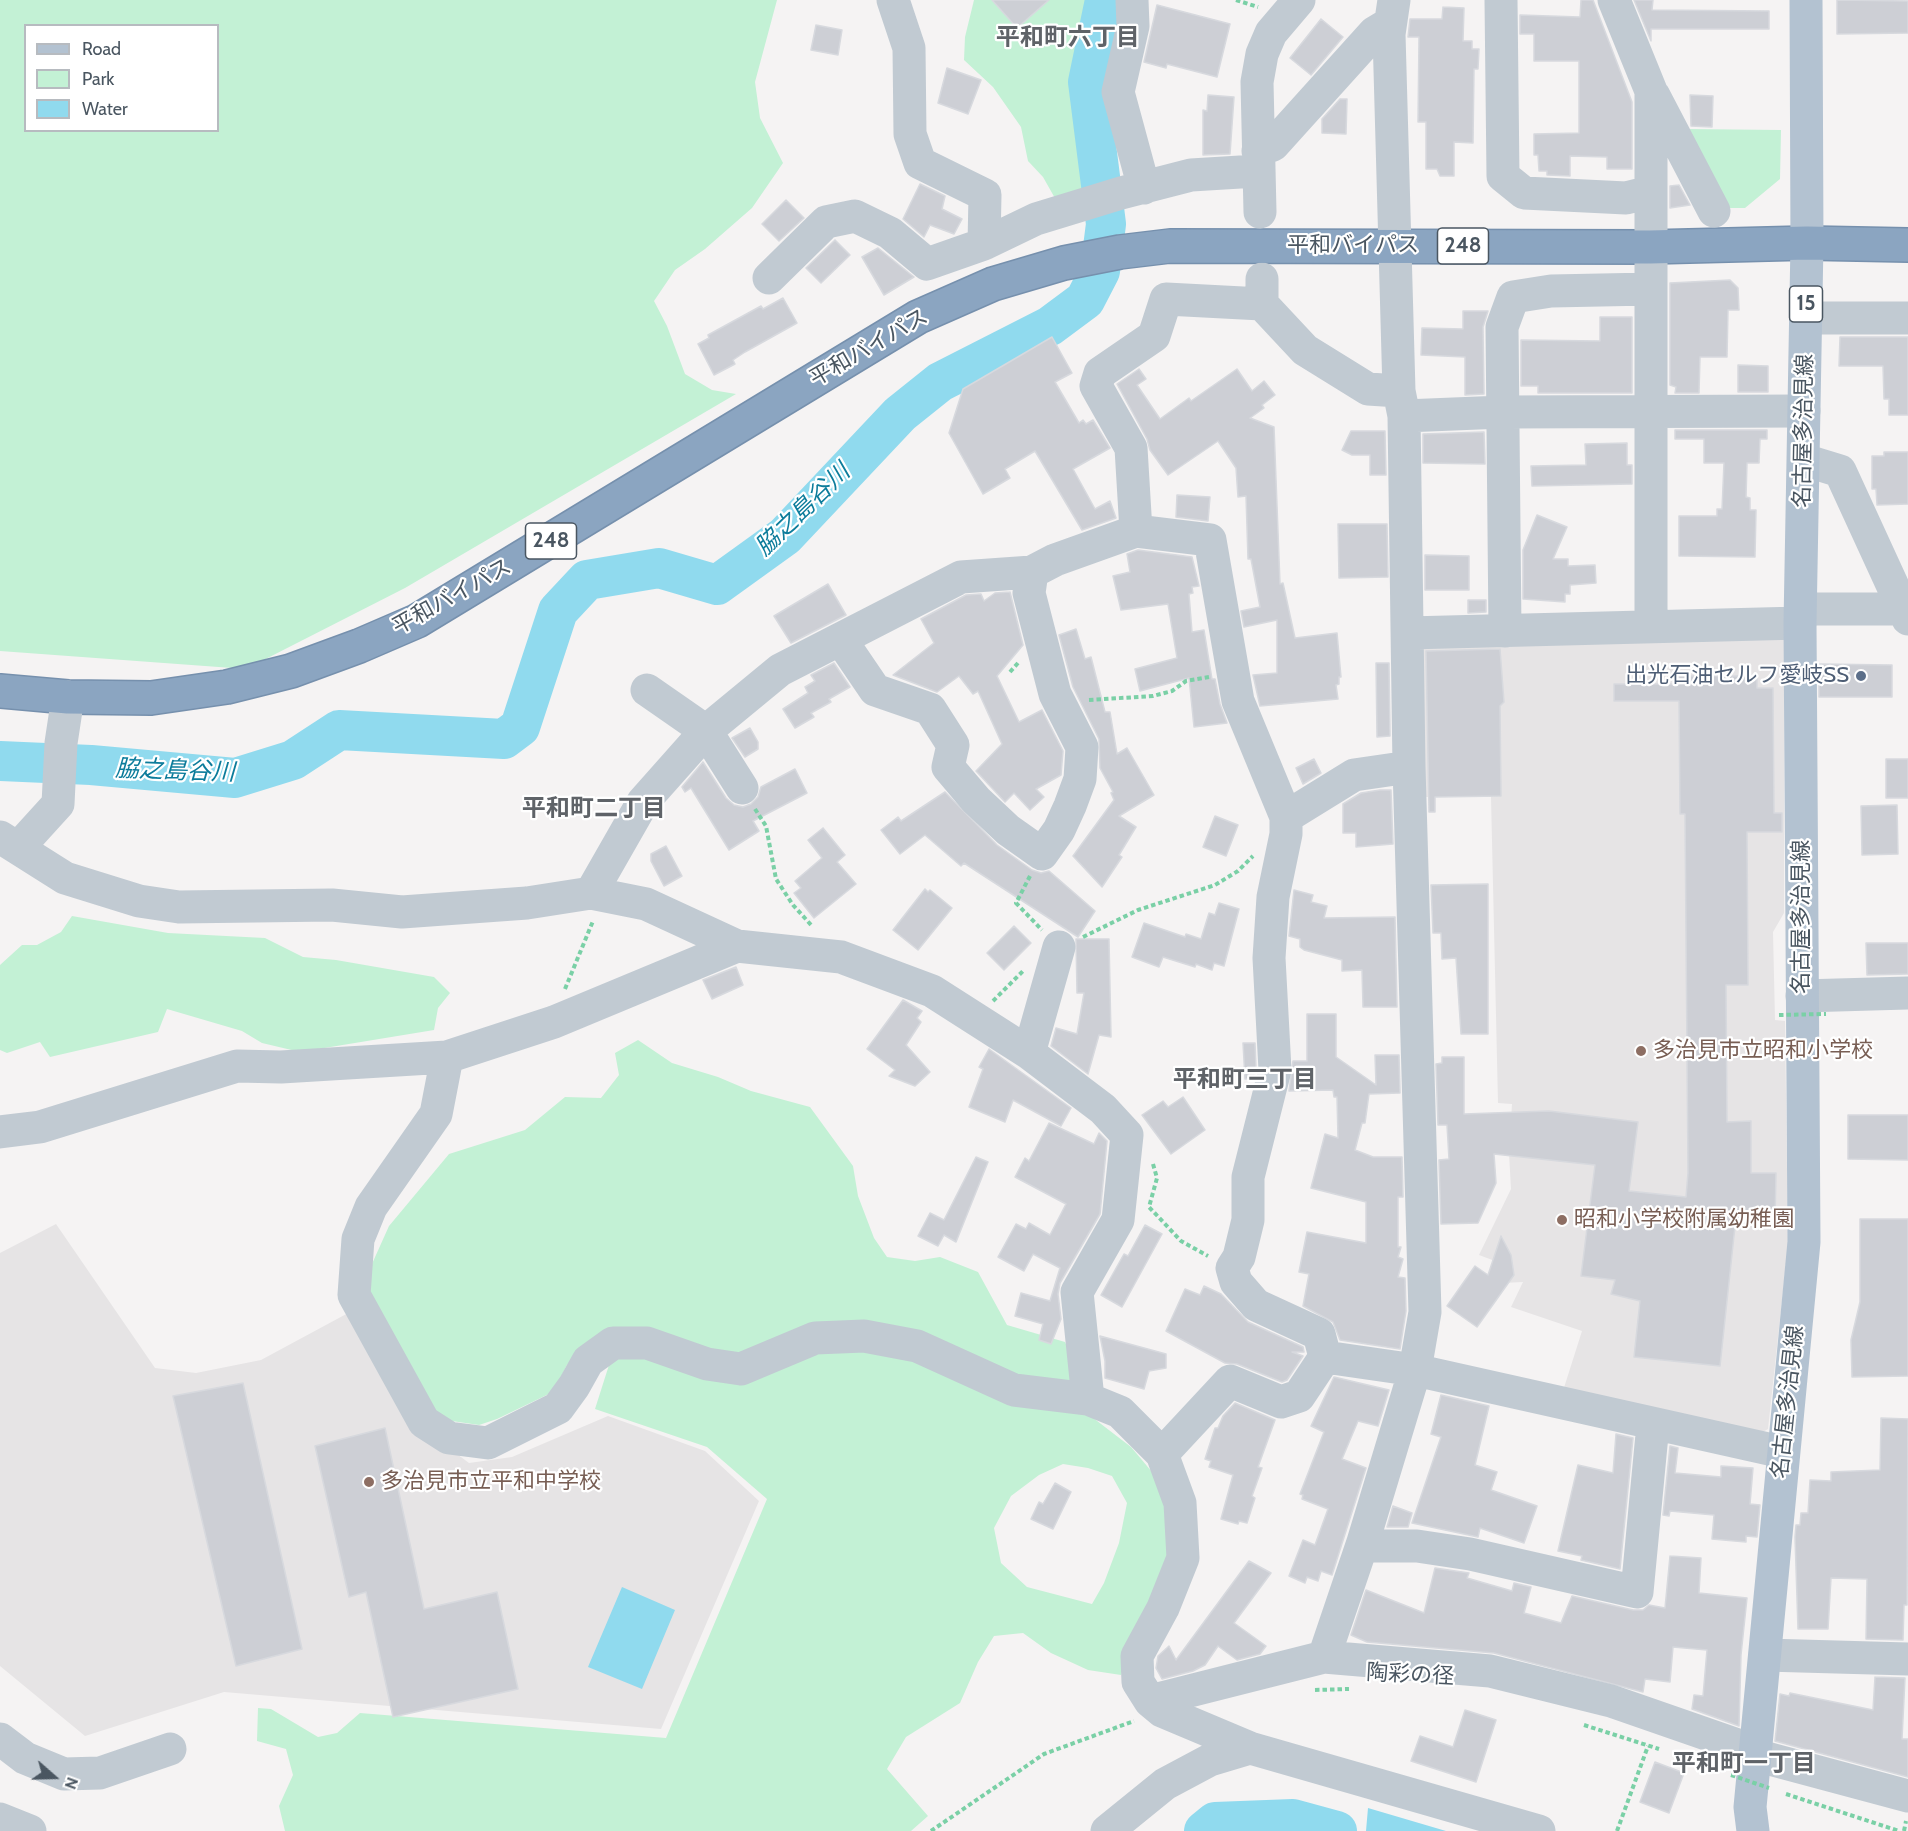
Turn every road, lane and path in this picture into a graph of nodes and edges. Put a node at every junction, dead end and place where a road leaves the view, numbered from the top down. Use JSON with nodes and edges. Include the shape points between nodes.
{"nodes":[{"id":1,"x":893,"y":0,"type":"edge"},
{"id":2,"x":1132,"y":0,"type":"edge"},
{"id":3,"x":1236,"y":0,"type":"edge"},
{"id":4,"x":1299,"y":0,"type":"edge"},
{"id":5,"x":1501,"y":0,"type":"edge"},
{"id":6,"x":1614,"y":0,"type":"edge"},
{"id":7,"x":1806,"y":0,"type":"edge"},
{"id":8,"x":1267,"y":10,"type":"dead end"},
{"id":9,"x":1392,"y":12,"type":"edge"},
{"id":10,"x":1651,"y":91,"type":"junction"},
{"id":11,"x":1258,"y":161,"type":"junction"},
{"id":12,"x":1132,"y":190,"type":"junction"},
{"id":13,"x":1650,"y":192,"type":"junction"},
{"id":14,"x":1714,"y":211,"type":"dead end"},
{"id":15,"x":1260,"y":212,"type":"dead end"},
{"id":16,"x":1807,"y":243,"type":"junction"},
{"id":17,"x":984,"y":244,"type":"junction"},
{"id":18,"x":1908,"y":245,"type":"edge"},
{"id":19,"x":1396,"y":246,"type":"junction"},
{"id":20,"x":1650,"y":247,"type":"junction"},
{"id":21,"x":769,"y":278,"type":"dead end"},
{"id":22,"x":1650,"y":289,"type":"junction"},
{"id":23,"x":1806,"y":318,"type":"junction"},
{"id":24,"x":1908,"y":318,"type":"edge"},
{"id":25,"x":1401,"y":403,"type":"junction"},
{"id":26,"x":1804,"y":411,"type":"junction"},
{"id":27,"x":1503,"y":412,"type":"junction"},
{"id":28,"x":1651,"y":412,"type":"junction"},
{"id":29,"x":1803,"y":460,"type":"junction"},
{"id":30,"x":1136,"y":531,"type":"junction"},
{"id":31,"x":1032,"y":572,"type":"junction"},
{"id":32,"x":1907,"y":613,"type":"edge"},
{"id":33,"x":1801,"y":616,"type":"junction"},
{"id":34,"x":1651,"y":626,"type":"junction"},
{"id":35,"x":1505,"y":631,"type":"junction"},
{"id":36,"x":1408,"y":633,"type":"junction"},
{"id":37,"x":842,"y":639,"type":"junction"},
{"id":38,"x":1233,"y":673,"type":"junction"},
{"id":39,"x":647,"y":690,"type":"dead end"},
{"id":40,"x":0,"y":691,"type":"edge"},
{"id":41,"x":68,"y":697,"type":"junction"},
{"id":42,"x":1065,"y":710,"type":"junction"},
{"id":43,"x":706,"y":731,"type":"junction"},
{"id":44,"x":1409,"y":767,"type":"junction"},
{"id":45,"x":742,"y":788,"type":"joint"},
{"id":46,"x":1286,"y":817,"type":"junction"},
{"id":47,"x":9,"y":843,"type":"edge"},
{"id":48,"x":1259,"y":850,"type":"dead end"},
{"id":49,"x":1042,"y":854,"type":"junction"},
{"id":50,"x":598,"y":894,"type":"junction"},
{"id":51,"x":737,"y":946,"type":"junction"},
{"id":52,"x":1059,"y":947,"type":"junction"},
{"id":53,"x":841,"y":957,"type":"junction"},
{"id":54,"x":1908,"y":993,"type":"edge"},
{"id":55,"x":1803,"y":1008,"type":"junction"},
{"id":56,"x":977,"y":1019,"type":"junction"},
{"id":57,"x":554,"y":1022,"type":"junction"},
{"id":58,"x":1029,"y":1053,"type":"junction"},
{"id":59,"x":447,"y":1057,"type":"junction"},
{"id":60,"x":0,"y":1132,"type":"edge"},
{"id":61,"x":1152,"y":1159,"type":"dead end"},
{"id":62,"x":1232,"y":1268,"type":"junction"},
{"id":63,"x":1325,"y":1357,"type":"junction"},
{"id":64,"x":1414,"y":1370,"type":"junction"},
{"id":65,"x":1088,"y":1399,"type":"junction"},
{"id":66,"x":1653,"y":1424,"type":"junction"},
{"id":67,"x":1782,"y":1452,"type":"junction"},
{"id":68,"x":1162,"y":1454,"type":"junction"},
{"id":69,"x":1363,"y":1542,"type":"junction"},
{"id":70,"x":1765,"y":1654,"type":"junction"},
{"id":71,"x":1324,"y":1657,"type":"junction"},
{"id":72,"x":1908,"y":1659,"type":"edge"},
{"id":73,"x":1354,"y":1689,"type":"dead end"},
{"id":74,"x":1313,"y":1690,"type":"dead end"},
{"id":75,"x":1156,"y":1706,"type":"junction"},
{"id":76,"x":1581,"y":1724,"type":"dead end"},
{"id":77,"x":0,"y":1739,"type":"edge"},
{"id":78,"x":1648,"y":1746,"type":"junction"},
{"id":79,"x":1250,"y":1748,"type":"junction"},
{"id":80,"x":170,"y":1749,"type":"dead end"},
{"id":81,"x":1668,"y":1752,"type":"dead end"},
{"id":82,"x":1747,"y":1760,"type":"junction"},
{"id":83,"x":1720,"y":1770,"type":"dead end"},
{"id":84,"x":1908,"y":1796,"type":"edge"},
{"id":85,"x":0,"y":1819,"type":"edge"},
{"id":86,"x":30,"y":1831,"type":"edge"},
{"id":87,"x":930,"y":1831,"type":"edge"},
{"id":88,"x":1107,"y":1831,"type":"edge"},
{"id":89,"x":1539,"y":1831,"type":"edge"},
{"id":90,"x":1617,"y":1831,"type":"edge"},
{"id":91,"x":1753,"y":1831,"type":"edge"},
{"id":92,"x":1899,"y":1831,"type":"edge"}],
"edges":[{"from":1,"to":17,"type":"street","via":[[909,48],[910,134],[920,163],[985,195]]},
{"from":2,"to":12,"type":"street","via":[[1133,26],[1118,92]]},
{"from":3,"to":8,"type":"path"},
{"from":4,"to":11,"type":"street","via":[[1270,33],[1262,54],[1257,81]]},
{"from":5,"to":13,"type":"street","via":[[1503,176],[1524,193],[1626,198]]},
{"from":6,"to":10,"type":"street"},
{"from":7,"to":16,"type":"main road","name":"名古屋多治見線","number":"15"},
{"from":9,"to":11,"type":"street"},
{"from":9,"to":19,"type":"street"},
{"from":10,"to":13,"type":"street"},
{"from":10,"to":14,"type":"street"},
{"from":11,"to":12,"type":"street"},
{"from":11,"to":15,"type":"street"},
{"from":12,"to":17,"type":"street","via":[[1036,219]]},
{"from":13,"to":20,"type":"street"},
{"from":16,"to":18,"type":"highway","number":"248"},
{"from":16,"to":20,"type":"highway","name":"平和バイパス","number":"248"},
{"from":16,"to":23,"type":"main road","name":"名古屋多治見線","number":"15"},
{"from":17,"to":21,"type":"street","via":[[927,264],[890,233],[855,216],[826,222]]},
{"from":19,"to":20,"type":"highway","name":"平和バイパス","number":"248"},
{"from":19,"to":25,"type":"street"},
{"from":19,"to":41,"type":"highway","name":"平和バイパス","number":"248","via":[[1170,246],[1064,263],[993,284],[918,317],[408,625],[291,670],[227,687],[151,698]]},
{"from":20,"to":22,"type":"street"},
{"from":22,"to":27,"type":"street","via":[[1551,291],[1513,297],[1502,327]]},
{"from":22,"to":28,"type":"street"},
{"from":23,"to":24,"type":"street"},
{"from":23,"to":26,"type":"main road","name":"名古屋多治見線","number":"15"},
{"from":25,"to":27,"type":"street"},
{"from":25,"to":30,"type":"street","via":[[1368,389],[1305,350],[1262,291],[1166,299],[1154,336],[1101,373],[1096,386],[1131,448]]},
{"from":25,"to":36,"type":"street"},
{"from":26,"to":28,"type":"street"},
{"from":26,"to":29,"type":"main road","name":"名古屋多治見線","number":"15"},
{"from":27,"to":28,"type":"street"},
{"from":27,"to":35,"type":"street"},
{"from":28,"to":34,"type":"street"},
{"from":29,"to":32,"type":"street","via":[[1840,471]]},
{"from":29,"to":33,"type":"main road","name":"名古屋多治見線","number":"15"},
{"from":30,"to":31,"type":"street"},
{"from":30,"to":38,"type":"street","via":[[1210,540]]},
{"from":31,"to":37,"type":"street","via":[[961,577]]},
{"from":31,"to":42,"type":"street","via":[[1029,593],[1055,694]]},
{"from":32,"to":33,"type":"street"},
{"from":33,"to":34,"type":"street"},
{"from":33,"to":55,"type":"main road","name":"名古屋多治見線","number":"15"},
{"from":34,"to":35,"type":"street"},
{"from":35,"to":36,"type":"street"},
{"from":36,"to":44,"type":"street"},
{"from":37,"to":43,"type":"street","via":[[780,670]]},
{"from":37,"to":49,"type":"street","via":[[875,690],[930,710],[953,745],[948,767],[1008,830]]},
{"from":38,"to":42,"type":"path","via":[[1186,681],[1172,691],[1153,696],[1090,699]]},
{"from":38,"to":46,"type":"street","via":[[1238,700]]},
{"from":39,"to":43,"type":"street"},
{"from":40,"to":41,"type":"highway","name":"平和バイパス","number":"248"},
{"from":41,"to":47,"type":"street","via":[[58,804]]},
{"from":42,"to":49,"type":"street","via":[[1082,747],[1080,778],[1059,830]]},
{"from":43,"to":45,"type":"street"},
{"from":43,"to":50,"type":"street","via":[[644,802]]},
{"from":44,"to":46,"type":"street","via":[[1354,776]]},
{"from":44,"to":64,"type":"street","via":[[1425,1312]]},
{"from":45,"to":53,"type":"path","via":[[766,826],[776,879],[793,905]]},
{"from":46,"to":62,"type":"street","via":[[1273,897],[1269,958],[1275,1070],[1248,1177],[1248,1220],[1239,1257]]},
{"from":47,"to":50,"type":"street","via":[[65,878],[139,901],[179,907],[332,905],[402,912]]},
{"from":48,"to":52,"type":"path","via":[[1238,871],[1215,885],[1138,910]]},
{"from":49,"to":52,"type":"path","via":[[1016,903]]},
{"from":50,"to":51,"type":"street","via":[[646,904]]},
{"from":50,"to":57,"type":"path"},
{"from":51,"to":53,"type":"street"},
{"from":51,"to":57,"type":"street"},
{"from":52,"to":56,"type":"path","via":[[1023,970]]},
{"from":52,"to":58,"type":"street"},
{"from":53,"to":56,"type":"street","via":[[932,991]]},
{"from":54,"to":55,"type":"street"},
{"from":55,"to":67,"type":"main road","name":"名古屋多治見線","number":"15","via":[[1804,1242]]},
{"from":56,"to":58,"type":"street"},
{"from":57,"to":59,"type":"street"},
{"from":58,"to":65,"type":"street","via":[[1103,1109],[1127,1135],[1118,1220],[1077,1292]]},
{"from":59,"to":60,"type":"street","via":[[237,1066],[40,1127]]},
{"from":59,"to":65,"type":"street","via":[[436,1114],[371,1207],[358,1239],[354,1295],[424,1422],[449,1438],[488,1443],[558,1408],[588,1361],[613,1343],[647,1342],[707,1364],[741,1369],[815,1338],[864,1336],[917,1346],[1014,1390]]},
{"from":61,"to":62,"type":"path","via":[[1157,1178],[1149,1207],[1181,1241]]},
{"from":62,"to":63,"type":"street","via":[[1236,1282],[1256,1305],[1319,1334]]},
{"from":63,"to":64,"type":"street"},
{"from":63,"to":68,"type":"street","via":[[1299,1396],[1281,1402],[1230,1381]]},
{"from":64,"to":66,"type":"street"},
{"from":64,"to":69,"type":"street"},
{"from":65,"to":68,"type":"street","via":[[1120,1412]]},
{"from":66,"to":67,"type":"street"},
{"from":66,"to":69,"type":"street","via":[[1637,1592],[1470,1554]]},
{"from":67,"to":70,"type":"main road","name":"名古屋多治見線","number":"15"},
{"from":68,"to":75,"type":"street","via":[[1180,1503],[1183,1558],[1163,1608],[1137,1656],[1138,1682]]},
{"from":69,"to":71,"type":"street"},
{"from":70,"to":72,"type":"street"},
{"from":70,"to":82,"type":"main road","name":"名古屋多治見線","number":"15"},
{"from":71,"to":75,"type":"street"},
{"from":71,"to":82,"type":"street","via":[[1490,1671],[1611,1701]]},
{"from":73,"to":74,"type":"path","name":"陶彩の径"},
{"from":75,"to":79,"type":"street"},
{"from":75,"to":87,"type":"path","via":[[1044,1754]]},
{"from":76,"to":78,"type":"path"},
{"from":77,"to":80,"type":"street","via":[[25,1758],[64,1774],[100,1773]]},
{"from":78,"to":81,"type":"path"},
{"from":78,"to":90,"type":"path"},
{"from":79,"to":88,"type":"street","via":[[1210,1760],[1165,1784]]},
{"from":79,"to":89,"type":"street"},
{"from":82,"to":83,"type":"path"},
{"from":82,"to":84,"type":"street"},
{"from":82,"to":91,"type":"main road","name":"名古屋多治見線","number":"15"},
{"from":82,"to":92,"type":"path","bridge":true,"via":[[1769,1788]]},
{"from":85,"to":86,"type":"street"}]}
